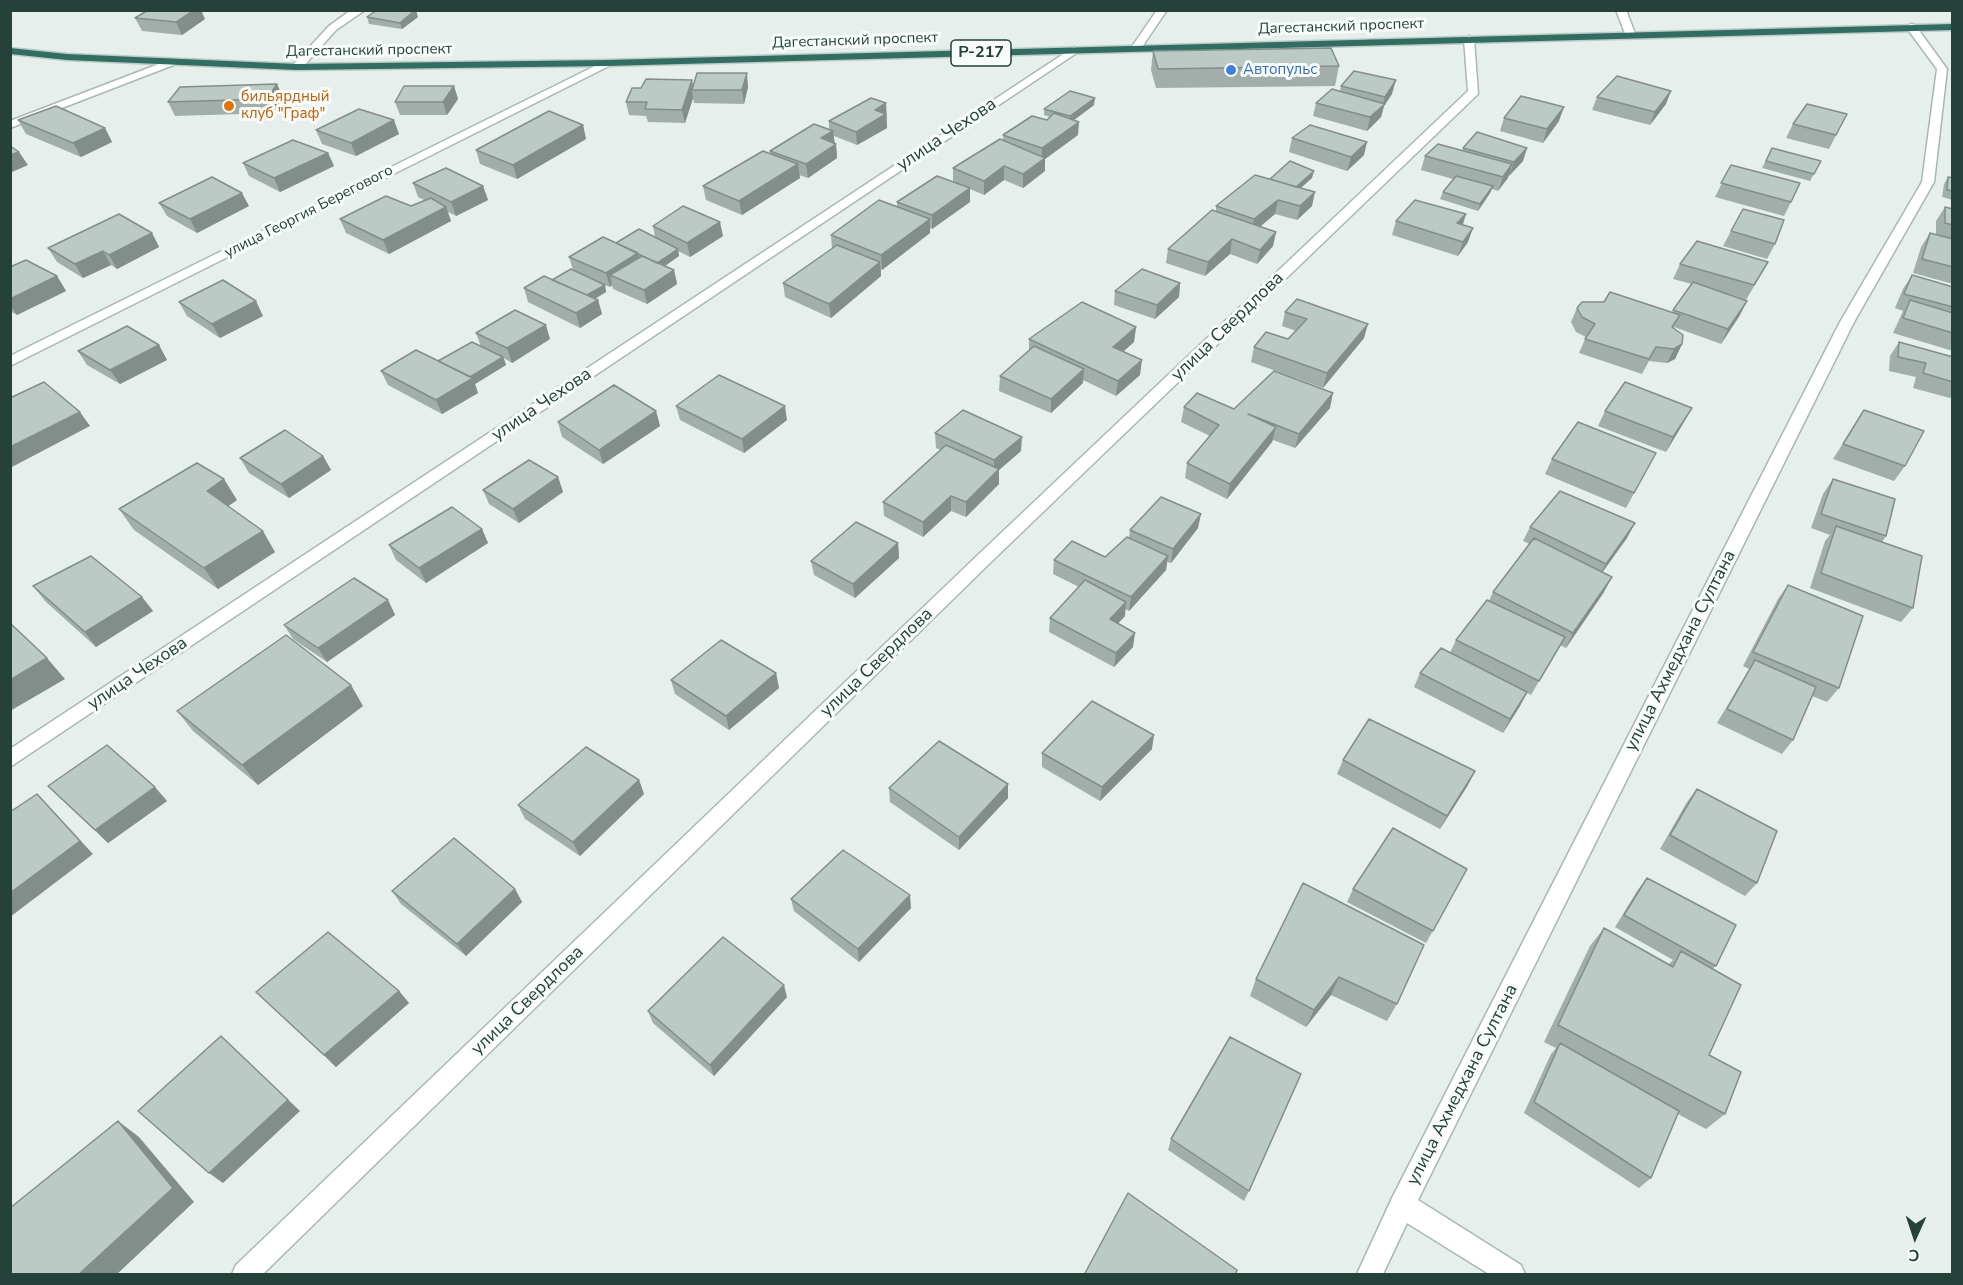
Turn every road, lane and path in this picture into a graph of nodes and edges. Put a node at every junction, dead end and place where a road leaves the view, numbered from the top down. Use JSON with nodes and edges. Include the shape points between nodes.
{"nodes":[{"id":1,"x":360,"y":10,"type":"edge"},
{"id":2,"x":1162,"y":10,"type":"edge"},
{"id":3,"x":1621,"y":10,"type":"edge"},
{"id":4,"x":1911,"y":27,"type":"junction"},
{"id":5,"x":1953,"y":27,"type":"edge"},
{"id":6,"x":1630,"y":36,"type":"junction"},
{"id":7,"x":1469,"y":39,"type":"junction"},
{"id":8,"x":1137,"y":48,"type":"junction"},
{"id":9,"x":1074,"y":50,"type":"junction"},
{"id":10,"x":10,"y":51,"type":"edge"},
{"id":11,"x":172,"y":63,"type":"junction"},
{"id":12,"x":607,"y":63,"type":"junction"},
{"id":13,"x":297,"y":67,"type":"junction"},
{"id":14,"x":10,"y":125,"type":"edge"},
{"id":15,"x":10,"y":362,"type":"edge"},
{"id":16,"x":10,"y":759,"type":"edge"},
{"id":17,"x":1402,"y":1205,"type":"junction"},
{"id":18,"x":245,"y":1275,"type":"edge"},
{"id":19,"x":1370,"y":1275,"type":"edge"},
{"id":20,"x":1512,"y":1275,"type":"edge"}],
"edges":[{"from":1,"to":13,"type":"street","via":[[326,33]]},
{"from":2,"to":8,"type":"street"},
{"from":3,"to":6,"type":"street"},
{"from":4,"to":5,"type":"highway","name":"Дагестанский проспект","number":"Р-217"},
{"from":4,"to":6,"type":"highway","name":"Дагестанский проспект","number":"Р-217"},
{"from":4,"to":17,"type":"street","name":"улица Ахмедхана Султана","via":[[1942,69],[1928,182],[1847,322]]},
{"from":6,"to":7,"type":"highway","name":"Дагестанский проспект","number":"Р-217"},
{"from":7,"to":8,"type":"highway","name":"Дагестанский проспект","number":"Р-217"},
{"from":7,"to":18,"type":"street","name":"улица Свердлова","via":[[1474,92],[986,557]]},
{"from":8,"to":9,"type":"highway","name":"Дагестанский проспект","number":"Р-217"},
{"from":9,"to":12,"type":"highway","name":"Дагестанский проспект","number":"Р-217"},
{"from":9,"to":16,"type":"street","name":"улица Чехова"},
{"from":10,"to":11,"type":"highway","name":"Дагестанский проспект","number":"Р-217"},
{"from":11,"to":13,"type":"highway","name":"Дагестанский проспект","number":"Р-217"},
{"from":11,"to":14,"type":"street"},
{"from":12,"to":13,"type":"highway","name":"Дагестанский проспект","number":"Р-217"},
{"from":12,"to":15,"type":"street","name":"улица Георгия Берегового"},
{"from":17,"to":19,"type":"street","name":"улица Ахмедхана Султана"},
{"from":17,"to":20,"type":"street"}]}
